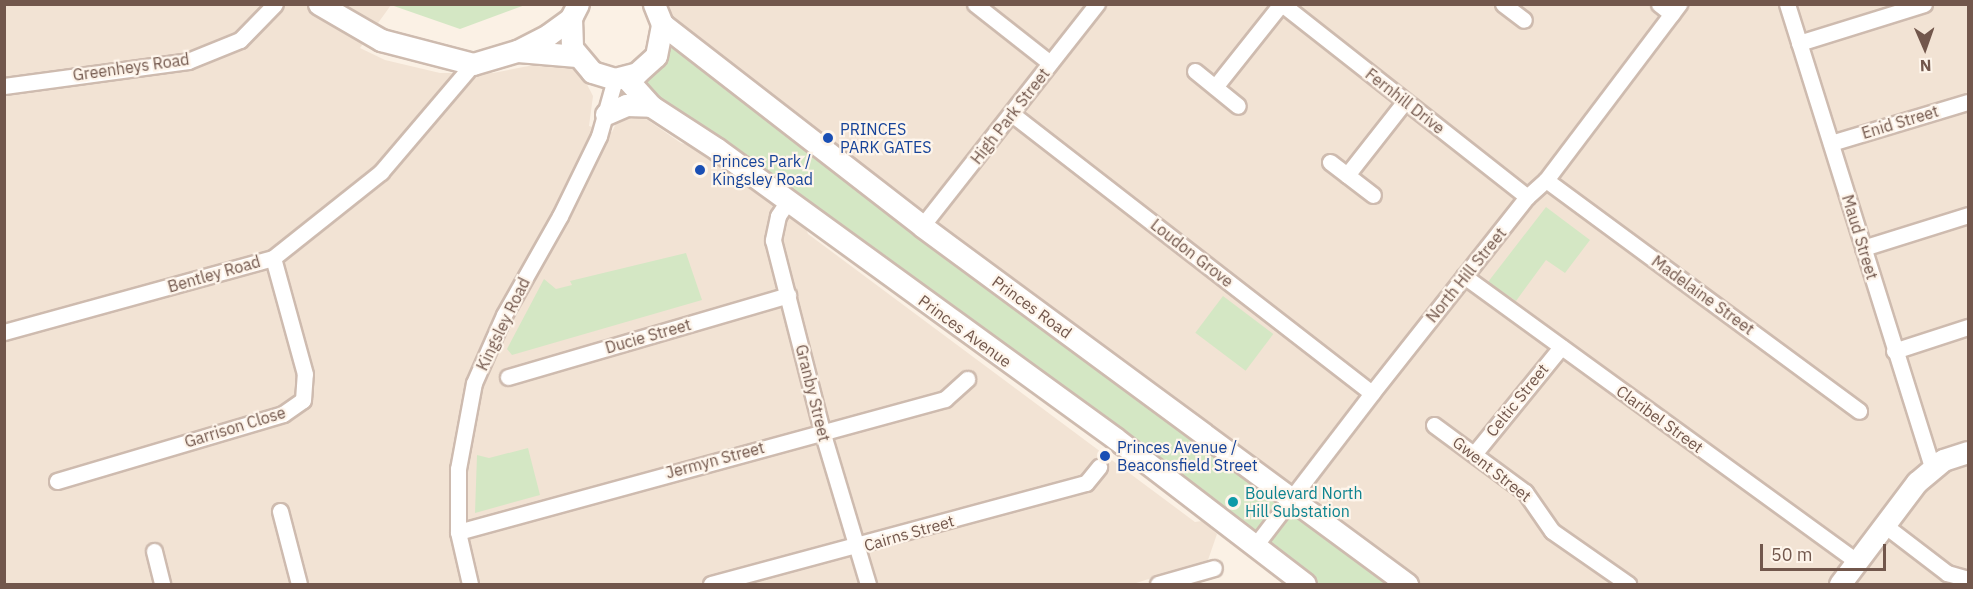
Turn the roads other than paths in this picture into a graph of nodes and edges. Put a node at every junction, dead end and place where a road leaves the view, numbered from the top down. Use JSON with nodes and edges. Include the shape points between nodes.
{"nodes":[{"id":1,"x":275,"y":4,"type":"edge"},
{"id":2,"x":319,"y":4,"type":"edge"},
{"id":3,"x":654,"y":4,"type":"edge"},
{"id":4,"x":975,"y":4,"type":"edge"},
{"id":5,"x":1097,"y":4,"type":"edge"},
{"id":6,"x":1282,"y":4,"type":"edge"},
{"id":7,"x":1503,"y":4,"type":"edge"},
{"id":8,"x":1787,"y":4,"type":"edge"},
{"id":9,"x":1924,"y":4,"type":"edge"},
{"id":10,"x":1670,"y":8,"type":"edge"},
{"id":11,"x":574,"y":11,"type":"edge"},
{"id":12,"x":1524,"y":20,"type":"dead end"},
{"id":13,"x":662,"y":24,"type":"junction"},
{"id":14,"x":1799,"y":43,"type":"junction"},
{"id":15,"x":517,"y":51,"type":"junction"},
{"id":16,"x":577,"y":56,"type":"junction"},
{"id":17,"x":1050,"y":63,"type":"junction"},
{"id":18,"x":473,"y":64,"type":"junction"},
{"id":19,"x":1195,"y":71,"type":"dead end"},
{"id":20,"x":620,"y":78,"type":"junction"},
{"id":21,"x":4,"y":86,"type":"edge"},
{"id":22,"x":1215,"y":87,"type":"junction"},
{"id":23,"x":1405,"y":101,"type":"junction"},
{"id":24,"x":1968,"y":102,"type":"edge"},
{"id":25,"x":651,"y":106,"type":"junction"},
{"id":26,"x":1238,"y":106,"type":"dead end"},
{"id":27,"x":606,"y":114,"type":"junction"},
{"id":28,"x":1012,"y":114,"type":"junction"},
{"id":29,"x":1831,"y":143,"type":"junction"},
{"id":30,"x":1330,"y":162,"type":"dead end"},
{"id":31,"x":1347,"y":175,"type":"junction"},
{"id":32,"x":1546,"y":180,"type":"junction"},
{"id":33,"x":1372,"y":195,"type":"dead end"},
{"id":34,"x":1527,"y":197,"type":"junction"},
{"id":35,"x":788,"y":201,"type":"junction"},
{"id":36,"x":1968,"y":215,"type":"edge"},
{"id":37,"x":922,"y":226,"type":"junction"},
{"id":38,"x":1863,"y":248,"type":"junction"},
{"id":39,"x":273,"y":258,"type":"junction"},
{"id":40,"x":1464,"y":276,"type":"junction"},
{"id":41,"x":788,"y":295,"type":"junction"},
{"id":42,"x":1968,"y":327,"type":"edge"},
{"id":43,"x":4,"y":332,"type":"edge"},
{"id":44,"x":1561,"y":347,"type":"junction"},
{"id":45,"x":1894,"y":351,"type":"junction"},
{"id":46,"x":508,"y":377,"type":"dead end"},
{"id":47,"x":967,"y":379,"type":"dead end"},
{"id":48,"x":1372,"y":393,"type":"junction"},
{"id":49,"x":1859,"y":411,"type":"dead end"},
{"id":50,"x":1434,"y":425,"type":"dead end"},
{"id":51,"x":822,"y":431,"type":"junction"},
{"id":52,"x":1968,"y":452,"type":"edge"},
{"id":53,"x":1474,"y":454,"type":"junction"},
{"id":54,"x":1099,"y":467,"type":"dead end"},
{"id":55,"x":1934,"y":469,"type":"junction"},
{"id":56,"x":57,"y":481,"type":"dead end"},
{"id":57,"x":1292,"y":499,"type":"junction"},
{"id":58,"x":280,"y":511,"type":"dead end"},
{"id":59,"x":1883,"y":524,"type":"junction"},
{"id":60,"x":458,"y":532,"type":"junction"},
{"id":61,"x":858,"y":547,"type":"junction"},
{"id":62,"x":1254,"y":547,"type":"junction"},
{"id":63,"x":154,"y":551,"type":"dead end"},
{"id":64,"x":1856,"y":561,"type":"junction"},
{"id":65,"x":1214,"y":568,"type":"dead end"},
{"id":66,"x":1968,"y":579,"type":"edge"},
{"id":67,"x":162,"y":585,"type":"edge"},
{"id":68,"x":299,"y":585,"type":"edge"},
{"id":69,"x":470,"y":585,"type":"edge"},
{"id":70,"x":711,"y":585,"type":"edge"},
{"id":71,"x":868,"y":585,"type":"edge"},
{"id":72,"x":1158,"y":585,"type":"edge"},
{"id":73,"x":1305,"y":585,"type":"edge"},
{"id":74,"x":1407,"y":585,"type":"edge"},
{"id":75,"x":1628,"y":585,"type":"edge"},
{"id":76,"x":1840,"y":585,"type":"edge"}],
"edges":[{"from":1,"to":21,"type":"street","name":"Greenheys Road","via":[[240,40],[188,61]]},
{"from":2,"to":18,"type":"main road","via":[[381,40]]},
{"from":3,"to":13,"type":"main road"},
{"from":4,"to":17,"type":"street"},
{"from":5,"to":17,"type":"street","name":"High Park Street"},
{"from":6,"to":22,"type":"street"},
{"from":6,"to":23,"type":"street","name":"Fernhill Drive"},
{"from":7,"to":12,"type":"street"},
{"from":8,"to":14,"type":"street","name":"Maud Street"},
{"from":9,"to":14,"type":"street"},
{"from":10,"to":32,"type":"street","name":"North Hill Street"},
{"from":11,"to":15,"type":"main road","via":[[548,35]]},
{"from":11,"to":16,"type":"main road","via":[[569,33]]},
{"from":13,"to":20,"type":"main road","via":[[656,56],[637,73]]},
{"from":13,"to":37,"type":"main road","name":"Princes Road"},
{"from":14,"to":29,"type":"street","name":"Maud Street"},
{"from":15,"to":16,"type":"main road"},
{"from":15,"to":18,"type":"main road"},
{"from":16,"to":20,"type":"main road","via":[[592,72]]},
{"from":17,"to":28,"type":"street","name":"High Park Street"},
{"from":18,"to":39,"type":"street","name":"Bentley Road","via":[[381,172]]},
{"from":19,"to":22,"type":"street"},
{"from":20,"to":25,"type":"main road","name":"Princes Avenue"},
{"from":20,"to":27,"type":"street","name":"Kingsley Road"},
{"from":22,"to":26,"type":"street"},
{"from":23,"to":31,"type":"street"},
{"from":23,"to":34,"type":"street","name":"Fernhill Drive"},
{"from":24,"to":29,"type":"street","name":"Enid Street"},
{"from":25,"to":27,"type":"main road","via":[[626,105]]},
{"from":25,"to":35,"type":"main road","name":"Princes Avenue"},
{"from":27,"to":60,"type":"street","name":"Kingsley Road","via":[[560,216],[504,315],[474,383],[459,459]]},
{"from":28,"to":37,"type":"street","name":"High Park Street"},
{"from":28,"to":48,"type":"street","name":"Loudon Grove"},
{"from":29,"to":38,"type":"street","name":"Maud Street"},
{"from":30,"to":31,"type":"street"},
{"from":31,"to":33,"type":"street"},
{"from":32,"to":34,"type":"street","name":"North Hill Street"},
{"from":32,"to":49,"type":"street","name":"Madelaine Street"},
{"from":34,"to":40,"type":"street","name":"North Hill Street"},
{"from":35,"to":41,"type":"street","name":"Granby Street","via":[[778,216],[773,240]]},
{"from":35,"to":62,"type":"main road","name":"Princes Avenue","via":[[1116,439]]},
{"from":36,"to":38,"type":"street"},
{"from":37,"to":57,"type":"main road","name":"Princes Road"},
{"from":38,"to":45,"type":"street","name":"Maud Street"},
{"from":39,"to":43,"type":"street","name":"Bentley Road"},
{"from":39,"to":56,"type":"street","name":"Garrison Close","via":[[305,374],[303,400],[283,414]]},
{"from":40,"to":44,"type":"street","name":"Claribel Street"},
{"from":40,"to":48,"type":"street","name":"North Hill Street"},
{"from":41,"to":46,"type":"street","name":"Ducie Street"},
{"from":41,"to":51,"type":"street","name":"Granby Street"},
{"from":42,"to":45,"type":"street"},
{"from":44,"to":53,"type":"street","name":"Celtic Street"},
{"from":44,"to":64,"type":"street","name":"Claribel Street"},
{"from":45,"to":55,"type":"street","name":"Maud Street"},
{"from":47,"to":51,"type":"street","name":"Jermyn Street","via":[[945,399]]},
{"from":48,"to":57,"type":"street","name":"North Hill Street"},
{"from":50,"to":53,"type":"street","name":"Gwent Street"},
{"from":51,"to":60,"type":"street","name":"Jermyn Street"},
{"from":51,"to":61,"type":"street","name":"Granby Street"},
{"from":52,"to":55,"type":"main road","via":[[1943,460]]},
{"from":53,"to":75,"type":"street","name":"Gwent Street","via":[[1525,492],[1552,531]]},
{"from":54,"to":61,"type":"street","name":"Cairns Street","via":[[1086,483]]},
{"from":55,"to":59,"type":"main road","via":[[1917,482]]},
{"from":57,"to":62,"type":"street","name":"North Hill Street"},
{"from":57,"to":74,"type":"main road","name":"Princes Road"},
{"from":58,"to":68,"type":"street"},
{"from":59,"to":64,"type":"main road"},
{"from":59,"to":66,"type":"street","via":[[1947,573]]},
{"from":60,"to":69,"type":"street","name":"Kingsley Road"},
{"from":61,"to":70,"type":"street","name":"Cairns Street"},
{"from":61,"to":71,"type":"street","name":"Granby Street"},
{"from":62,"to":73,"type":"main road","name":"Princes Avenue"},
{"from":63,"to":67,"type":"street"},
{"from":64,"to":76,"type":"main road"},
{"from":65,"to":72,"type":"street"}]}
